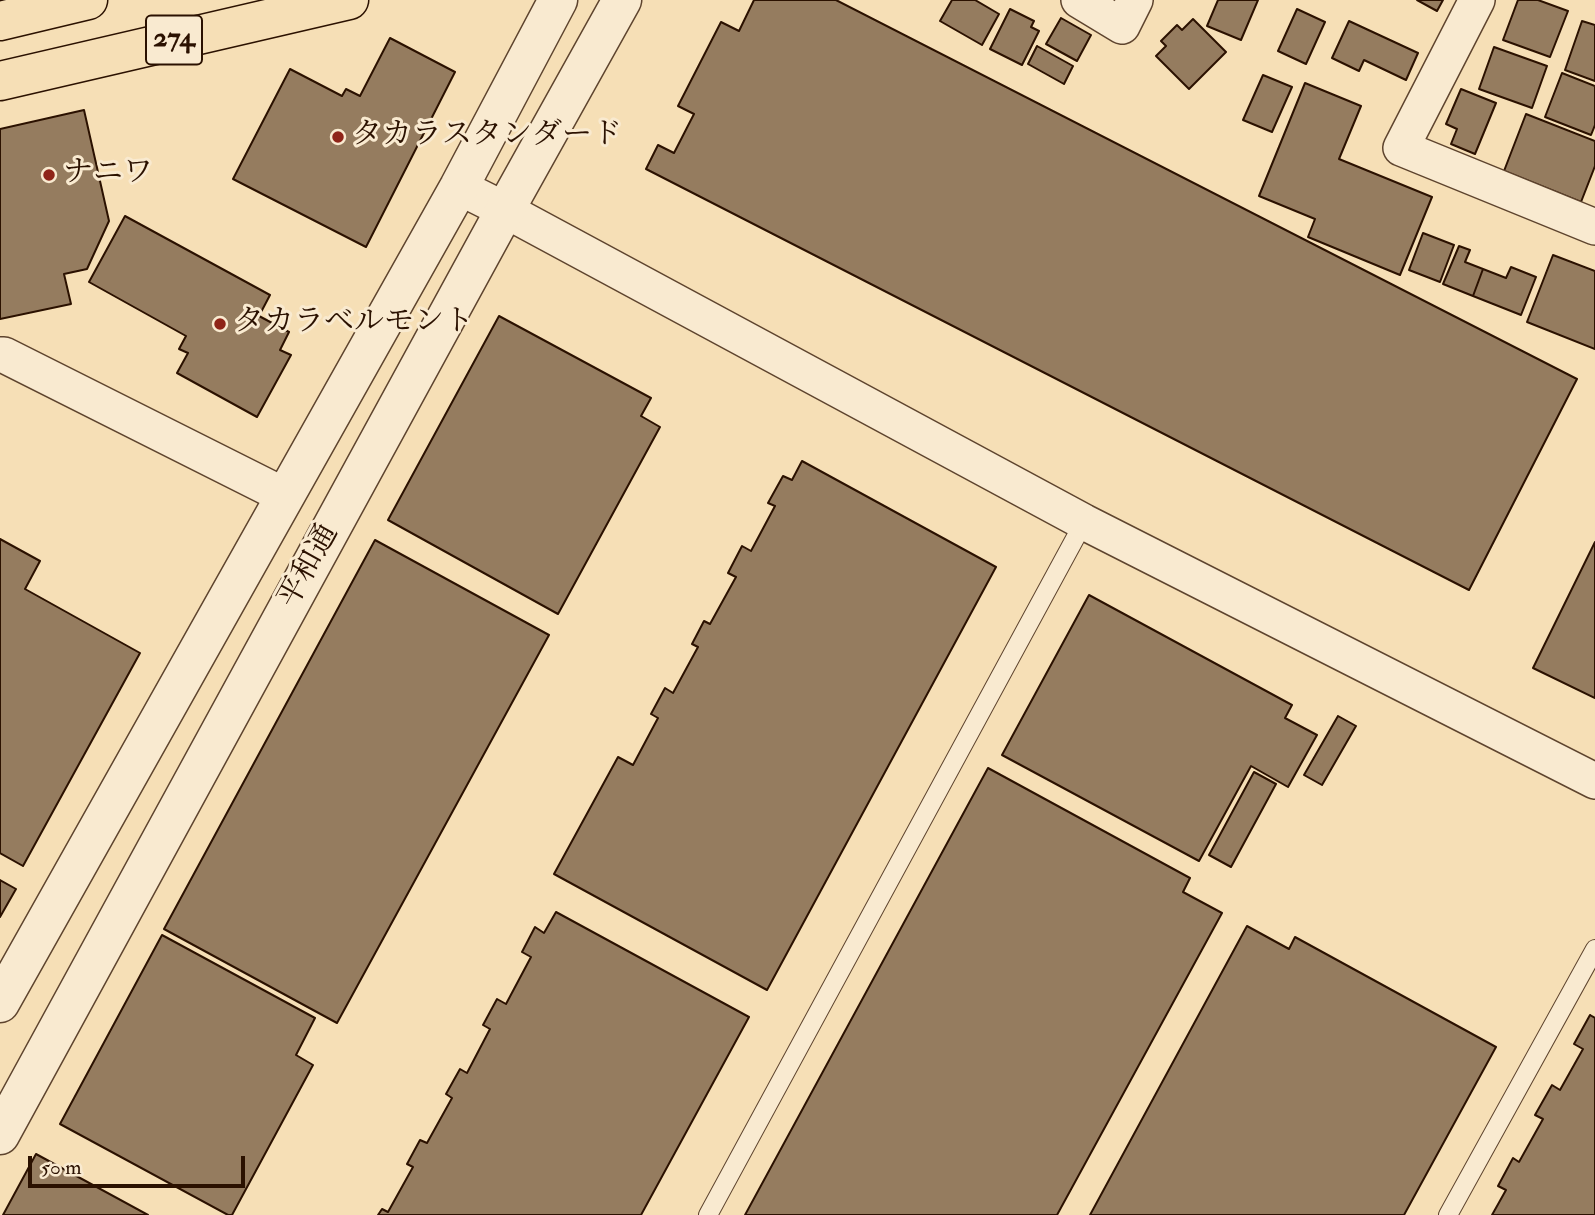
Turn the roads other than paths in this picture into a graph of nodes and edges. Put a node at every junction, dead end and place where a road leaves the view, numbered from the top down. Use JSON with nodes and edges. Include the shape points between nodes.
{"nodes":[{"id":1,"x":88,"y":0,"type":"edge"},
{"id":2,"x":349,"y":0,"type":"edge"},
{"id":3,"x":558,"y":0,"type":"edge"},
{"id":4,"x":622,"y":0,"type":"edge"},
{"id":5,"x":1079,"y":0,"type":"edge"},
{"id":6,"x":1135,"y":0,"type":"edge"},
{"id":7,"x":1477,"y":0,"type":"edge"},
{"id":8,"x":0,"y":21,"type":"edge"},
{"id":9,"x":0,"y":80,"type":"edge"},
{"id":10,"x":459,"y":187,"type":"junction"},
{"id":11,"x":505,"y":210,"type":"junction"},
{"id":12,"x":1595,"y":227,"type":"edge"},
{"id":13,"x":0,"y":355,"type":"edge"},
{"id":14,"x":285,"y":496,"type":"junction"},
{"id":15,"x":1084,"y":522,"type":"junction"},
{"id":16,"x":1595,"y":781,"type":"edge"},
{"id":17,"x":1595,"y":949,"type":"edge"},
{"id":18,"x":0,"y":1003,"type":"edge"},
{"id":19,"x":0,"y":1135,"type":"edge"},
{"id":20,"x":708,"y":1215,"type":"edge"},
{"id":21,"x":1448,"y":1215,"type":"edge"}],
"edges":[{"from":1,"to":8,"type":"highway"},
{"from":2,"to":9,"type":"highway","number":"274"},
{"from":3,"to":10,"type":"street","name":"平和通"},
{"from":4,"to":11,"type":"street","name":"平和通"},
{"from":5,"to":6,"type":"street","via":[[1122,26]]},
{"from":7,"to":12,"type":"street","via":[[1401,148]]},
{"from":10,"to":11,"type":"street"},
{"from":10,"to":14,"type":"street","name":"平和通"},
{"from":11,"to":15,"type":"street"},
{"from":11,"to":19,"type":"street","name":"平和通"},
{"from":13,"to":14,"type":"street"},
{"from":14,"to":18,"type":"street","name":"平和通"},
{"from":15,"to":16,"type":"street"},
{"from":15,"to":20,"type":"lane"},
{"from":17,"to":21,"type":"lane"}]}
